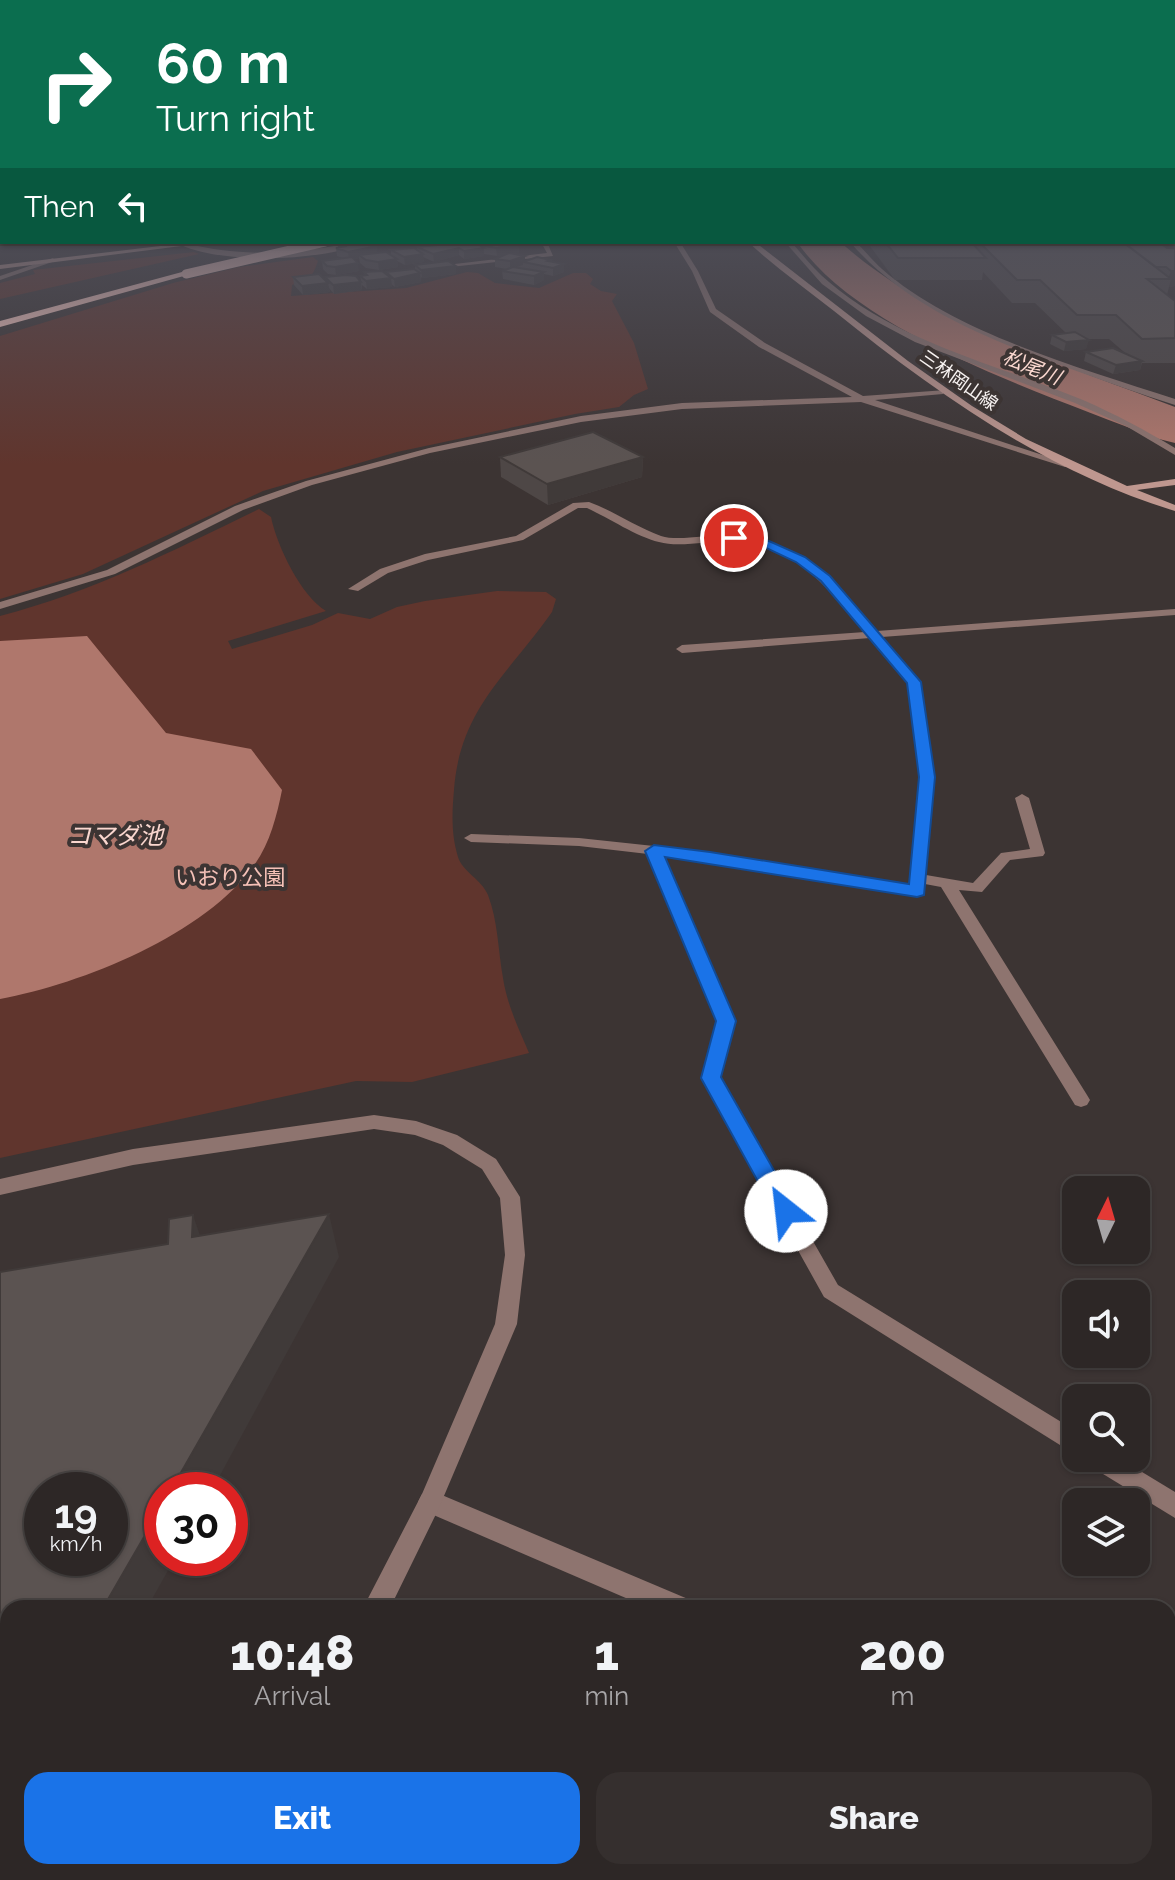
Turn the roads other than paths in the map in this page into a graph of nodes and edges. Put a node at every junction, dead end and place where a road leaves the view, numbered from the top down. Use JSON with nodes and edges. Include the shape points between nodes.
{"nodes":[{"id":1,"x":131,"y":289,"type":"edge"},
{"id":2,"x":703,"y":289,"type":"edge"},
{"id":3,"x":811,"y":289,"type":"edge"},
{"id":4,"x":834,"y":289,"type":"edge"},
{"id":5,"x":907,"y":289,"type":"edge"},
{"id":6,"x":0,"y":324,"type":"edge"},
{"id":7,"x":943,"y":392,"type":"junction"},
{"id":8,"x":862,"y":399,"type":"junction"},
{"id":9,"x":1175,"y":402,"type":"edge"},
{"id":10,"x":1175,"y":452,"type":"edge"},
{"id":11,"x":1068,"y":465,"type":"junction"},
{"id":12,"x":1175,"y":482,"type":"edge"},
{"id":13,"x":1126,"y":489,"type":"junction"},
{"id":14,"x":1175,"y":508,"type":"edge"},
{"id":15,"x":354,"y":589,"type":"dead end"},
{"id":16,"x":0,"y":606,"type":"edge"},
{"id":17,"x":1175,"y":612,"type":"edge"},
{"id":18,"x":874,"y":637,"type":"junction"},
{"id":19,"x":682,"y":649,"type":"dead end"},
{"id":20,"x":1022,"y":798,"type":"dead end"},
{"id":21,"x":471,"y":838,"type":"dead end"},
{"id":22,"x":654,"y":851,"type":"junction"},
{"id":23,"x":918,"y":878,"type":"junction"},
{"id":24,"x":947,"y":884,"type":"junction"},
{"id":25,"x":1081,"y":1100,"type":"dead end"},
{"id":26,"x":0,"y":1187,"type":"edge"},
{"id":27,"x":1062,"y":1435,"type":"edge"},
{"id":28,"x":1120,"y":1472,"type":"edge"},
{"id":29,"x":430,"y":1502,"type":"junction"},
{"id":30,"x":1175,"y":1506,"type":"edge"},
{"id":31,"x":380,"y":1600,"type":"edge"},
{"id":32,"x":660,"y":1600,"type":"edge"}],
"edges":[{"from":1,"to":6,"type":"highway","bridge":true},
{"from":2,"to":8,"type":"street","via":[[713,310],[762,345]]},
{"from":3,"to":7,"type":"main road","name":"三林岡山線"},
{"from":4,"to":10,"type":"street","via":[[911,336],[1124,419]]},
{"from":5,"to":9,"type":"street","via":[[1033,351]]},
{"from":7,"to":8,"type":"street"},
{"from":7,"to":11,"type":"main road","name":"三林岡山線"},
{"from":8,"to":11,"type":"street"},
{"from":8,"to":16,"type":"street","via":[[682,406],[581,419],[429,451],[253,503],[111,572]]},
{"from":11,"to":13,"type":"main road","name":"三林岡山線"},
{"from":12,"to":13,"type":"main road"},
{"from":13,"to":14,"type":"main road","name":"三林岡山線"},
{"from":15,"to":18,"type":"street","via":[[384,571],[425,557],[519,538],[576,505],[589,505],[662,540],[734,538],[765,543],[825,578]]},
{"from":17,"to":18,"type":"street"},
{"from":18,"to":19,"type":"street"},
{"from":18,"to":23,"type":"street","via":[[914,682],[927,777]]},
{"from":20,"to":24,"type":"street","via":[[1038,853],[1006,856],[977,889]]},
{"from":21,"to":22,"type":"street"},
{"from":22,"to":23,"type":"street","via":[[917,891]]},
{"from":22,"to":27,"type":"street","via":[[726,1021],[711,1078],[831,1291]]},
{"from":23,"to":24,"type":"street"},
{"from":24,"to":25,"type":"street"},
{"from":26,"to":29,"type":"street","via":[[133,1157],[374,1122],[450,1140],[489,1164],[510,1197],[515,1255],[506,1324]]},
{"from":28,"to":30,"type":"street"},
{"from":29,"to":31,"type":"street"},
{"from":29,"to":32,"type":"street"}]}
